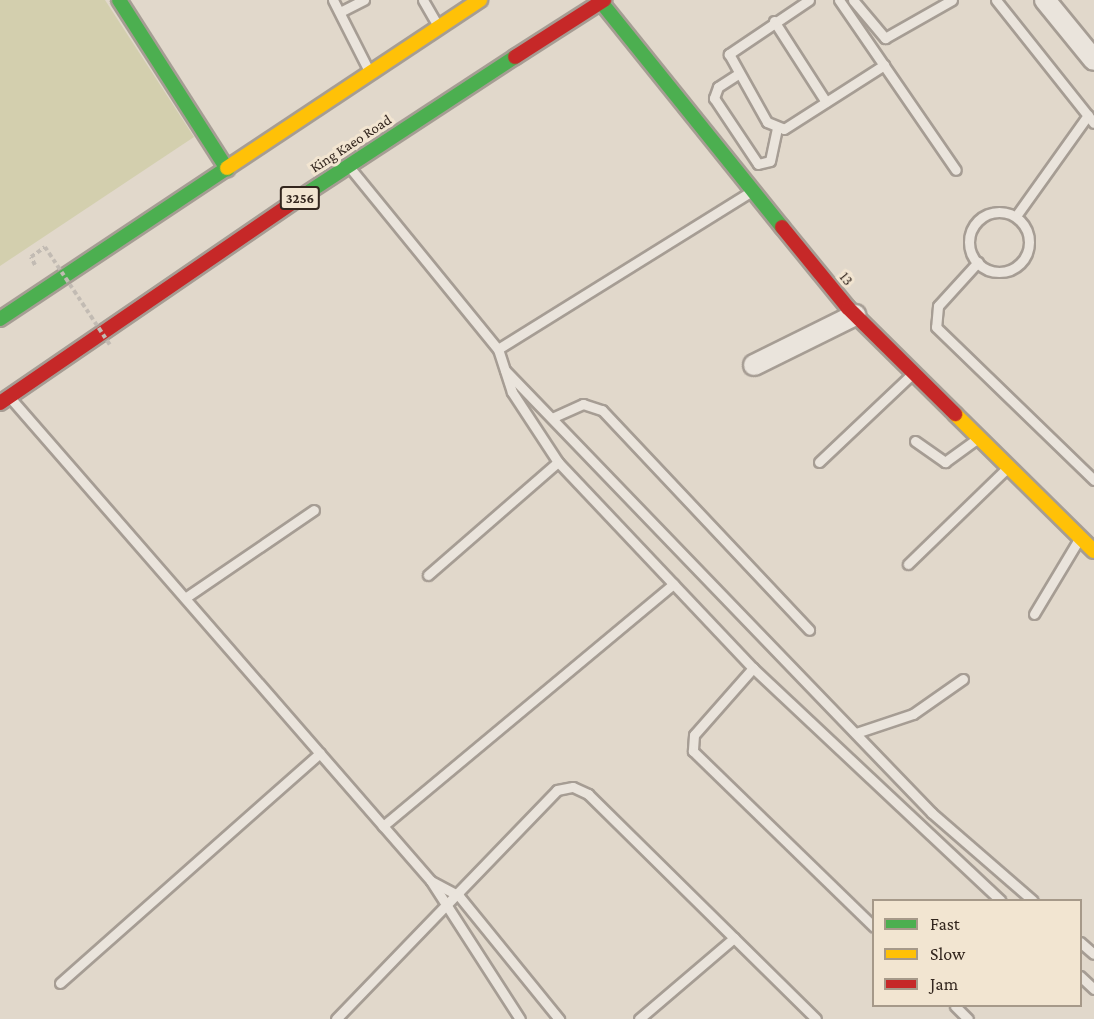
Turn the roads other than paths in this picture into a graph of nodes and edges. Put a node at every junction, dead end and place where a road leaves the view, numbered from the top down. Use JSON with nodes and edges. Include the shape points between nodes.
{"nodes":[{"id":1,"x":119,"y":0,"type":"edge"},
{"id":2,"x":333,"y":0,"type":"edge"},
{"id":3,"x":364,"y":0,"type":"edge"},
{"id":4,"x":423,"y":0,"type":"edge"},
{"id":5,"x":480,"y":0,"type":"edge"},
{"id":6,"x":809,"y":0,"type":"edge"},
{"id":7,"x":839,"y":0,"type":"edge"},
{"id":8,"x":854,"y":0,"type":"edge"},
{"id":9,"x":952,"y":0,"type":"edge"},
{"id":10,"x":996,"y":0,"type":"edge"},
{"id":11,"x":1045,"y":0,"type":"edge"},
{"id":12,"x":603,"y":1,"type":"edge"},
{"id":13,"x":340,"y":12,"type":"junction"},
{"id":14,"x":774,"y":21,"type":"junction"},
{"id":15,"x":439,"y":28,"type":"junction"},
{"id":16,"x":1094,"y":60,"type":"edge"},
{"id":17,"x":884,"y":65,"type":"junction"},
{"id":18,"x":370,"y":74,"type":"junction"},
{"id":19,"x":738,"y":74,"type":"junction"},
{"id":20,"x":826,"y":102,"type":"junction"},
{"id":21,"x":1088,"y":115,"type":"junction"},
{"id":22,"x":1094,"y":123,"type":"edge"},
{"id":23,"x":777,"y":129,"type":"junction"},
{"id":24,"x":348,"y":165,"type":"junction"},
{"id":25,"x":227,"y":169,"type":"junction"},
{"id":26,"x":956,"y":170,"type":"dead end"},
{"id":27,"x":754,"y":189,"type":"junction"},
{"id":28,"x":1016,"y":216,"type":"junction"},
{"id":29,"x":978,"y":262,"type":"junction"},
{"id":30,"x":855,"y":315,"type":"junction"},
{"id":31,"x":0,"y":319,"type":"edge"},
{"id":32,"x":498,"y":349,"type":"junction"},
{"id":33,"x":753,"y":365,"type":"dead end"},
{"id":34,"x":505,"y":370,"type":"junction"},
{"id":35,"x":912,"y":374,"type":"junction"},
{"id":36,"x":5,"y":400,"type":"edge"},
{"id":37,"x":554,"y":417,"type":"junction"},
{"id":38,"x":977,"y":439,"type":"junction"},
{"id":39,"x":915,"y":441,"type":"dead end"},
{"id":40,"x":558,"y":462,"type":"junction"},
{"id":41,"x":819,"y":462,"type":"dead end"},
{"id":42,"x":1006,"y":468,"type":"junction"},
{"id":43,"x":1094,"y":480,"type":"edge"},
{"id":44,"x":314,"y":510,"type":"dead end"},
{"id":45,"x":1079,"y":537,"type":"junction"},
{"id":46,"x":1094,"y":551,"type":"edge"},
{"id":47,"x":908,"y":564,"type":"dead end"},
{"id":48,"x":428,"y":575,"type":"dead end"},
{"id":49,"x":673,"y":584,"type":"junction"},
{"id":50,"x":186,"y":598,"type":"junction"},
{"id":51,"x":1034,"y":614,"type":"dead end"},
{"id":52,"x":809,"y":630,"type":"dead end"},
{"id":53,"x":753,"y":668,"type":"junction"},
{"id":54,"x":963,"y":679,"type":"dead end"},
{"id":55,"x":855,"y":733,"type":"junction"},
{"id":56,"x":320,"y":753,"type":"junction"},
{"id":57,"x":383,"y":826,"type":"junction"},
{"id":58,"x":431,"y":881,"type":"junction"},
{"id":59,"x":459,"y":896,"type":"junction"},
{"id":60,"x":999,"y":899,"type":"edge"},
{"id":61,"x":1031,"y":899,"type":"edge"},
{"id":62,"x":445,"y":908,"type":"junction"},
{"id":63,"x":872,"y":926,"type":"edge"},
{"id":64,"x":734,"y":938,"type":"junction"},
{"id":65,"x":1082,"y":944,"type":"edge"},
{"id":66,"x":1094,"y":954,"type":"edge"},
{"id":67,"x":1082,"y":978,"type":"edge"},
{"id":68,"x":60,"y":983,"type":"dead end"},
{"id":69,"x":1094,"y":989,"type":"edge"},
{"id":70,"x":957,"y":1007,"type":"edge"},
{"id":71,"x":336,"y":1019,"type":"edge"},
{"id":72,"x":520,"y":1019,"type":"edge"},
{"id":73,"x":559,"y":1019,"type":"edge"},
{"id":74,"x":639,"y":1019,"type":"edge"},
{"id":75,"x":816,"y":1019,"type":"edge"},
{"id":76,"x":968,"y":1019,"type":"edge"}],
"edges":[{"from":1,"to":25,"type":"main road"},
{"from":2,"to":13,"type":"lane"},
{"from":3,"to":13,"type":"lane"},
{"from":4,"to":15,"type":"lane"},
{"from":5,"to":15,"type":"main road"},
{"from":6,"to":14,"type":"lane"},
{"from":7,"to":17,"type":"lane"},
{"from":8,"to":9,"type":"lane","via":[[885,38]]},
{"from":10,"to":21,"type":"lane"},
{"from":11,"to":16,"type":"street"},
{"from":12,"to":24,"type":"main road","name":"King Kaeo Road","number":"3256"},
{"from":12,"to":27,"type":"main road","name":"13"},
{"from":13,"to":18,"type":"lane"},
{"from":14,"to":19,"type":"lane","via":[[733,47],[729,54]]},
{"from":14,"to":20,"type":"lane"},
{"from":15,"to":18,"type":"main road"},
{"from":17,"to":20,"type":"lane"},
{"from":17,"to":26,"type":"lane"},
{"from":18,"to":25,"type":"main road"},
{"from":19,"to":23,"type":"lane"},
{"from":19,"to":23,"type":"lane","via":[[718,87],[714,98],[758,164],[770,161]]},
{"from":20,"to":23,"type":"lane"},
{"from":21,"to":22,"type":"lane"},
{"from":21,"to":28,"type":"lane"},
{"from":24,"to":32,"type":"lane"},
{"from":24,"to":36,"type":"main road","name":"King Kaeo Road","number":"3256"},
{"from":25,"to":31,"type":"main road"},
{"from":27,"to":30,"type":"main road","name":"13"},
{"from":27,"to":32,"type":"lane"},
{"from":28,"to":29,"type":"lane","via":[[996,212],[978,220],[969,238]]},
{"from":28,"to":29,"type":"lane","via":[[1030,242],[1023,260],[998,272]]},
{"from":29,"to":43,"type":"lane","via":[[938,306],[936,327]]},
{"from":30,"to":33,"type":"street"},
{"from":30,"to":35,"type":"main road","name":"13"},
{"from":32,"to":34,"type":"lane"},
{"from":34,"to":37,"type":"lane"},
{"from":34,"to":40,"type":"lane","via":[[512,392]]},
{"from":35,"to":38,"type":"main road","name":"13"},
{"from":35,"to":41,"type":"lane"},
{"from":36,"to":50,"type":"lane"},
{"from":37,"to":52,"type":"lane","via":[[583,404],[602,410]]},
{"from":37,"to":55,"type":"lane"},
{"from":38,"to":39,"type":"lane","via":[[945,462]]},
{"from":38,"to":42,"type":"main road","name":"13"},
{"from":40,"to":48,"type":"lane"},
{"from":40,"to":49,"type":"lane"},
{"from":42,"to":45,"type":"main road","name":"13"},
{"from":42,"to":47,"type":"lane"},
{"from":44,"to":50,"type":"lane"},
{"from":45,"to":46,"type":"main road","name":"13"},
{"from":45,"to":51,"type":"lane"},
{"from":49,"to":53,"type":"lane"},
{"from":49,"to":57,"type":"lane"},
{"from":50,"to":56,"type":"lane"},
{"from":53,"to":60,"type":"lane"},
{"from":53,"to":63,"type":"lane","via":[[694,735],[693,751]]},
{"from":54,"to":55,"type":"lane","via":[[913,714]]},
{"from":55,"to":61,"type":"lane","via":[[932,813]]},
{"from":56,"to":57,"type":"lane"},
{"from":56,"to":68,"type":"lane"},
{"from":57,"to":58,"type":"lane"},
{"from":58,"to":59,"type":"lane"},
{"from":58,"to":62,"type":"lane"},
{"from":59,"to":62,"type":"lane"},
{"from":59,"to":64,"type":"lane","via":[[558,790],[573,787],[588,794]]},
{"from":59,"to":73,"type":"lane"},
{"from":62,"to":71,"type":"lane"},
{"from":62,"to":72,"type":"lane"},
{"from":64,"to":74,"type":"lane"},
{"from":64,"to":75,"type":"lane"},
{"from":65,"to":66,"type":"lane"},
{"from":67,"to":69,"type":"lane"},
{"from":70,"to":76,"type":"lane"}]}
